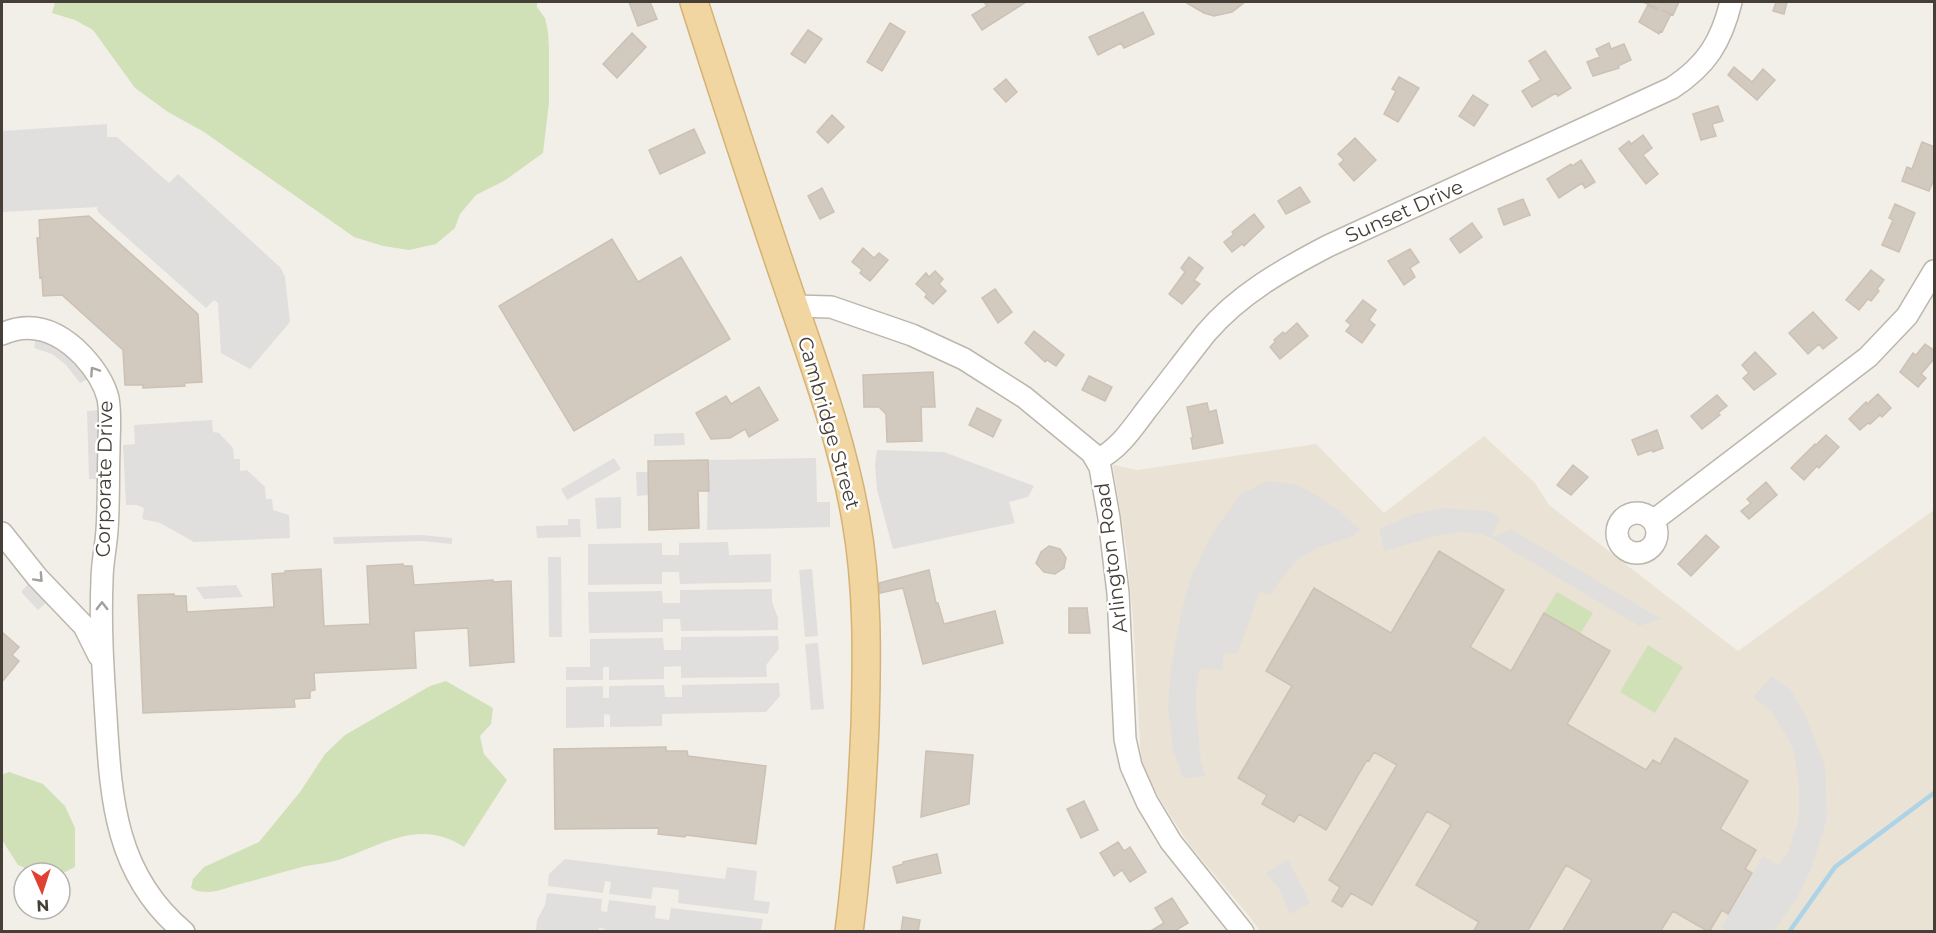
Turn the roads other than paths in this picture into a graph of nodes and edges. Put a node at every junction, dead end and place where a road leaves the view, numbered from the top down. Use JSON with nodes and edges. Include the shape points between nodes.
{"nodes":[{"id":1,"x":694,"y":2,"type":"edge"},
{"id":2,"x":1731,"y":2,"type":"edge"},
{"id":3,"x":1935,"y":271,"type":"edge"},
{"id":4,"x":794,"y":306,"type":"junction"},
{"id":5,"x":2,"y":334,"type":"edge"},
{"id":6,"x":1097,"y":460,"type":"junction"},
{"id":7,"x":1653,"y":521,"type":"dead end"},
{"id":8,"x":2,"y":533,"type":"edge"},
{"id":9,"x":102,"y":664,"type":"junction"},
{"id":10,"x":184,"y":932,"type":"edge"},
{"id":11,"x":849,"y":932,"type":"edge"},
{"id":12,"x":1243,"y":932,"type":"edge"}],
"edges":[{"from":1,"to":4,"type":"main road","name":"Cambridge Street"},
{"from":2,"to":6,"type":"street","name":"Sunset Drive","via":[[1711,53],[1694,73],[1672,88],[1328,246],[1254,290],[1214,325],[1125,438]]},
{"from":3,"to":7,"type":"street","via":[[1907,316],[1868,357]]},
{"from":4,"to":6,"type":"street","name":"Arlington Road","via":[[833,307],[912,335],[964,359],[1024,397]]},
{"from":4,"to":11,"type":"main road","name":"Cambridge Street","via":[[845,466],[865,590],[861,810]]},
{"from":9,"to":5,"type":"street","name":"Corporate Drive","one_way":true,"via":[[107,398],[89,362],[60,336],[30,328]]},
{"from":6,"to":12,"type":"street","name":"Arlington Road","via":[[1105,491],[1118,593],[1125,739],[1131,766],[1171,842]]},
{"from":8,"to":9,"type":"street","name":"Corporate Drive","one_way":true,"via":[[84,626]]},
{"from":9,"to":10,"type":"street","name":"Corporate Drive","via":[[110,780],[121,838],[152,897]]}]}
